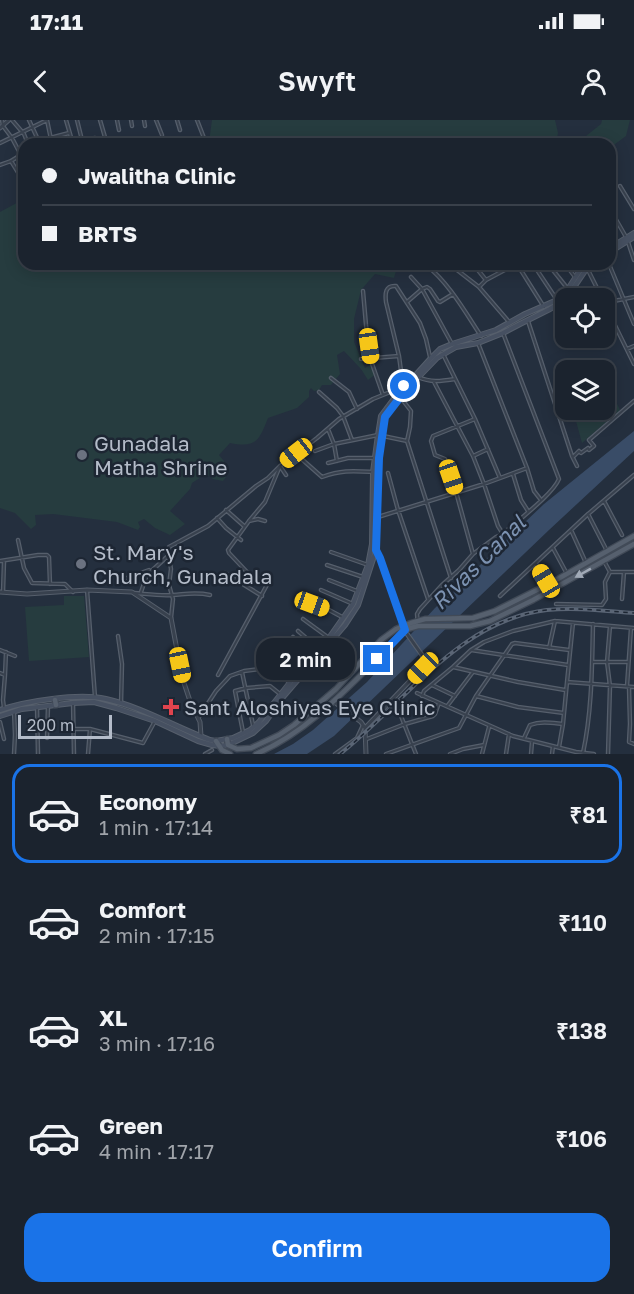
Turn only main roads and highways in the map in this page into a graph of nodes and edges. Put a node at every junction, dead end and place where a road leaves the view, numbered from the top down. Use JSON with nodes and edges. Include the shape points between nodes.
{"nodes":[{"id":1,"x":634,"y":235,"type":"edge"},
{"id":2,"x":627,"y":239,"type":"junction"},
{"id":3,"x":616,"y":244,"type":"edge"},
{"id":4,"x":616,"y":247,"type":"edge"},
{"id":5,"x":581,"y":270,"type":"edge"},
{"id":6,"x":582,"y":270,"type":"edge"},
{"id":7,"x":570,"y":288,"type":"edge"},
{"id":8,"x":571,"y":288,"type":"edge"},
{"id":9,"x":555,"y":301,"type":"edge"},
{"id":10,"x":555,"y":306,"type":"edge"},
{"id":11,"x":408,"y":385,"type":"junction"},
{"id":12,"x":380,"y":435,"type":"junction"},
{"id":13,"x":634,"y":536,"type":"edge"},
{"id":14,"x":634,"y":544,"type":"edge"},
{"id":15,"x":418,"y":623,"type":"junction"},
{"id":16,"x":405,"y":630,"type":"junction"},
{"id":17,"x":322,"y":649,"type":"junction"},
{"id":18,"x":55,"y":702,"type":"junction"},
{"id":19,"x":2,"y":710,"type":"edge"},
{"id":20,"x":0,"y":716,"type":"edge"},
{"id":21,"x":227,"y":742,"type":"junction"},
{"id":22,"x":215,"y":746,"type":"junction"},
{"id":23,"x":230,"y":754,"type":"edge"},
{"id":24,"x":256,"y":754,"type":"edge"}],
"edges":[{"from":1,"to":2,"type":"main road"},
{"from":2,"to":3,"type":"main road"},
{"from":2,"to":4,"type":"main road"},
{"from":5,"to":7,"type":"main road"},
{"from":6,"to":8,"type":"main road"},
{"from":9,"to":11,"type":"main road","via":[[496,330],[440,349]]},
{"from":10,"to":11,"type":"main road","via":[[503,333],[443,354]]},
{"from":11,"to":12,"type":"main road","via":[[385,417]]},
{"from":11,"to":12,"type":"main road","via":[[381,416]]},
{"from":12,"to":17,"type":"main road","via":[[374,458],[368,565],[353,604]]},
{"from":12,"to":17,"type":"main road","via":[[376,550],[356,610]]},
{"from":13,"to":15,"type":"main road","via":[[503,608],[480,617],[425,619]]},
{"from":14,"to":15,"type":"main road","one_way":true,"via":[[482,624]]},
{"from":15,"to":16,"type":"main road"},
{"from":16,"to":21,"type":"main road","via":[[384,638],[336,689],[287,730],[251,748],[237,749]]},
{"from":16,"to":24,"type":"main road","via":[[298,731]]},
{"from":17,"to":21,"type":"main road","via":[[295,676],[264,717]]},
{"from":17,"to":21,"type":"main road","via":[[260,727],[244,738]]},
{"from":18,"to":19,"type":"main road"},
{"from":18,"to":20,"type":"main road"},
{"from":18,"to":22,"type":"main road","via":[[106,705]]},
{"from":18,"to":22,"type":"main road","via":[[94,697],[121,704],[201,736]]},
{"from":21,"to":22,"type":"main road"},
{"from":22,"to":23,"type":"main road"}]}
